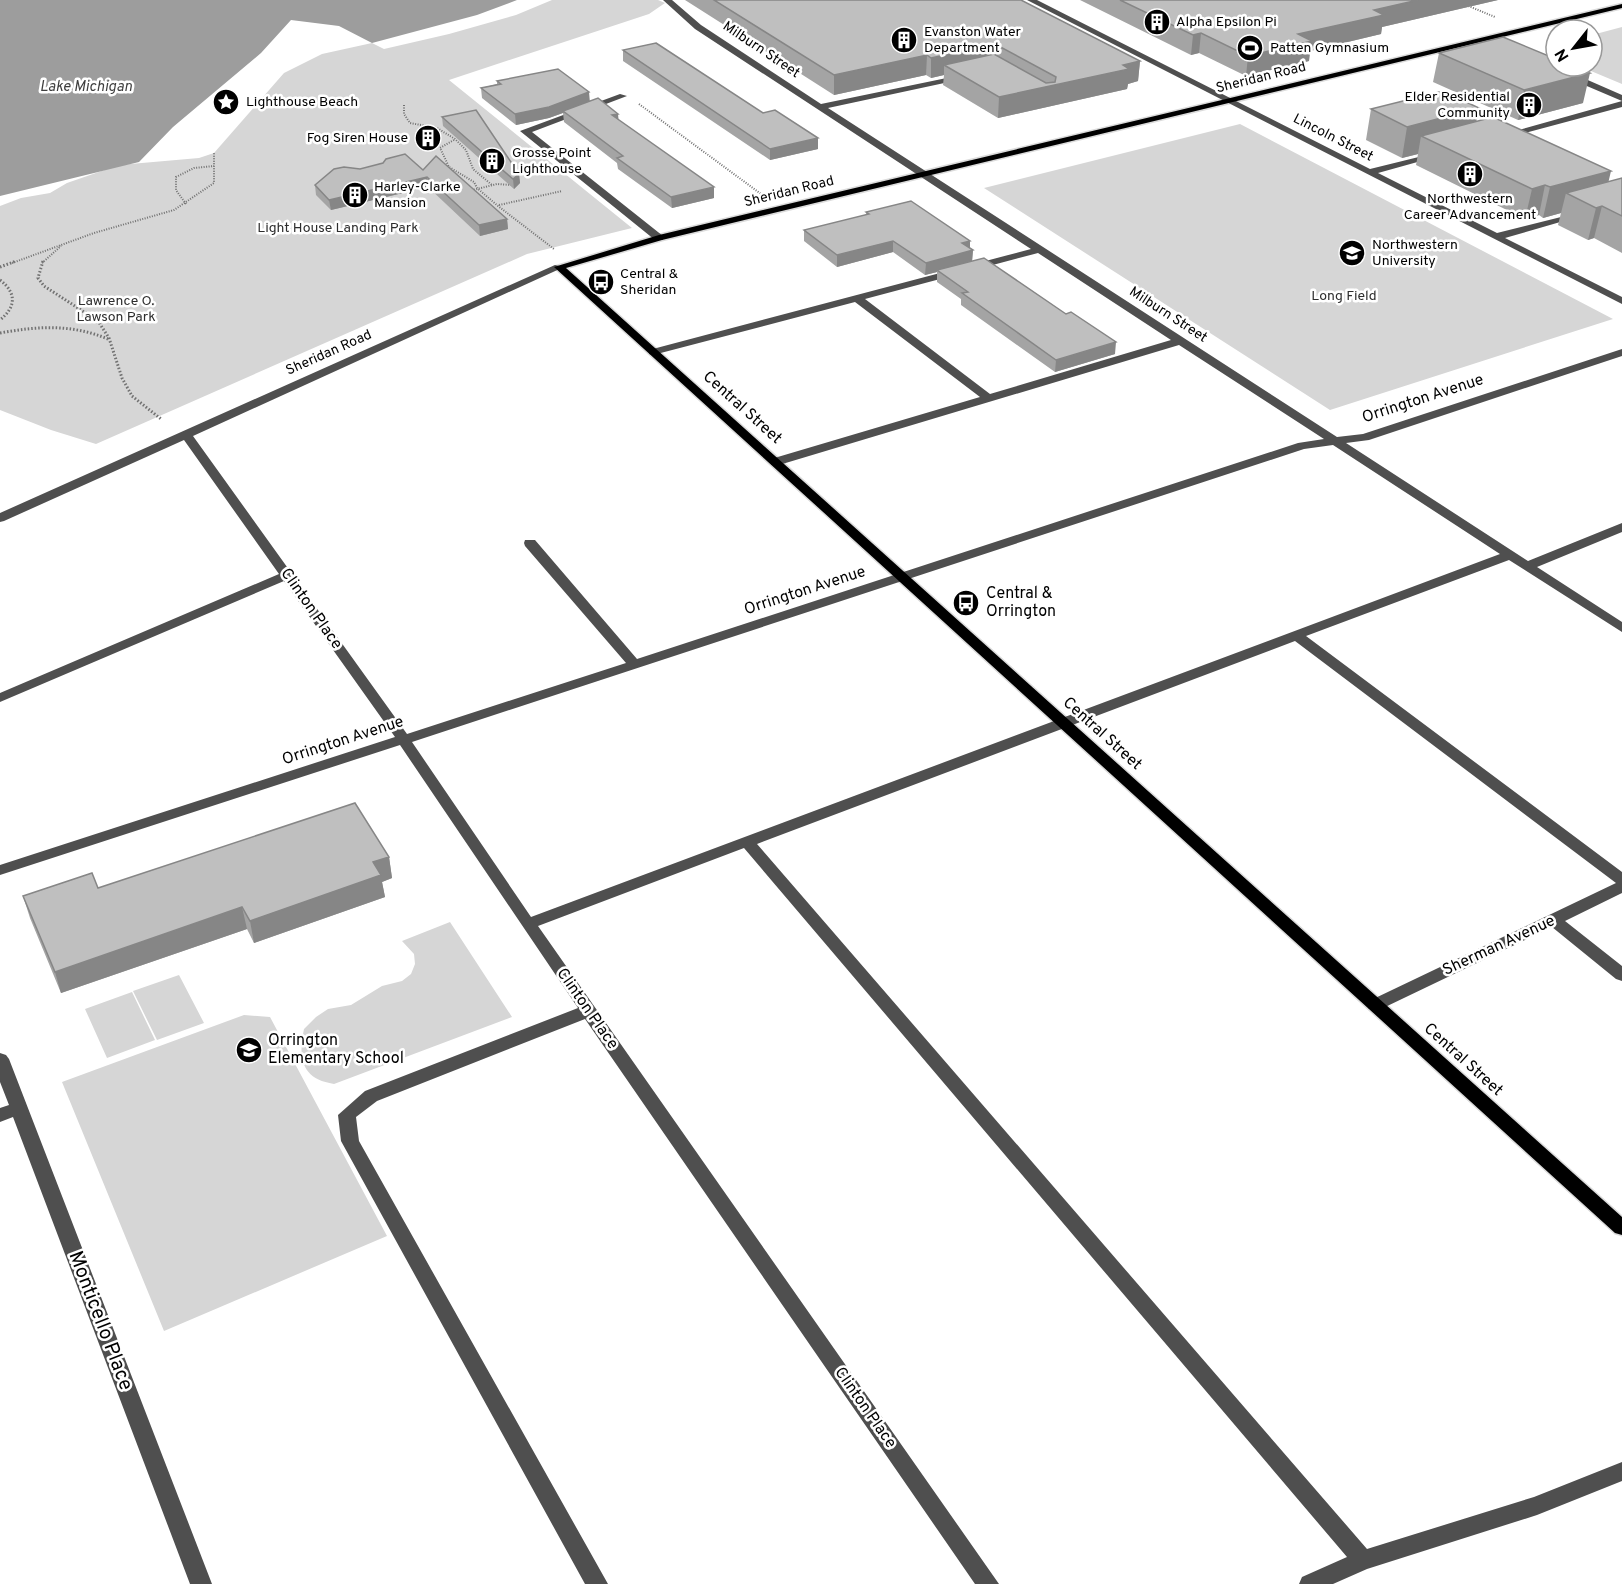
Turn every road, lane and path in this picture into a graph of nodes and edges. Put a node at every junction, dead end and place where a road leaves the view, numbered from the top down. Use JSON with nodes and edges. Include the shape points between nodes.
{"nodes":[{"id":1,"x":667,"y":0,"type":"edge"},
{"id":2,"x":1031,"y":0,"type":"edge"},
{"id":3,"x":1464,"y":4,"type":"dead end"},
{"id":4,"x":1622,"y":6,"type":"edge"},
{"id":5,"x":1504,"y":21,"type":"dead end"},
{"id":6,"x":1485,"y":39,"type":"junction"},
{"id":7,"x":1505,"y":47,"type":"edge"},
{"id":8,"x":971,"y":74,"type":"edge"},
{"id":9,"x":1576,"y":78,"type":"edge"},
{"id":10,"x":623,"y":96,"type":"joint"},
{"id":11,"x":1622,"y":98,"type":"edge"},
{"id":12,"x":1230,"y":101,"type":"junction"},
{"id":13,"x":1622,"y":104,"type":"edge"},
{"id":14,"x":404,"y":105,"type":"dead end"},
{"id":15,"x":820,"y":107,"type":"junction"},
{"id":16,"x":453,"y":128,"type":"edge"},
{"id":17,"x":445,"y":131,"type":"junction"},
{"id":18,"x":437,"y":135,"type":"dead end"},
{"id":19,"x":1504,"y":136,"type":"junction"},
{"id":20,"x":1494,"y":139,"type":"edge"},
{"id":21,"x":454,"y":140,"type":"junction"},
{"id":22,"x":1515,"y":141,"type":"edge"},
{"id":23,"x":1451,"y":150,"type":"edge"},
{"id":24,"x":214,"y":153,"type":"dead end"},
{"id":25,"x":214,"y":166,"type":"junction"},
{"id":26,"x":1370,"y":172,"type":"junction"},
{"id":27,"x":923,"y":174,"type":"junction"},
{"id":28,"x":492,"y":185,"type":"junction"},
{"id":29,"x":512,"y":186,"type":"edge"},
{"id":30,"x":477,"y":188,"type":"junction"},
{"id":31,"x":562,"y":191,"type":"dead end"},
{"id":32,"x":466,"y":192,"type":"edge"},
{"id":33,"x":534,"y":193,"type":"dead end"},
{"id":34,"x":528,"y":195,"type":"dead end"},
{"id":35,"x":538,"y":196,"type":"junction"},
{"id":36,"x":532,"y":198,"type":"junction"},
{"id":37,"x":767,"y":198,"type":"dead end"},
{"id":38,"x":186,"y":204,"type":"junction"},
{"id":39,"x":498,"y":206,"type":"junction"},
{"id":40,"x":1590,"y":210,"type":"edge"},
{"id":41,"x":1496,"y":237,"type":"junction"},
{"id":42,"x":659,"y":238,"type":"junction"},
{"id":43,"x":69,"y":241,"type":"junction"},
{"id":44,"x":554,"y":249,"type":"dead end"},
{"id":45,"x":1039,"y":250,"type":"junction"},
{"id":46,"x":0,"y":267,"type":"edge"},
{"id":47,"x":559,"y":267,"type":"junction"},
{"id":48,"x":0,"y":280,"type":"edge"},
{"id":49,"x":856,"y":298,"type":"junction"},
{"id":50,"x":1622,"y":302,"type":"edge"},
{"id":51,"x":0,"y":320,"type":"edge"},
{"id":52,"x":0,"y":333,"type":"edge"},
{"id":53,"x":108,"y":340,"type":"junction"},
{"id":54,"x":1180,"y":341,"type":"junction"},
{"id":55,"x":653,"y":352,"type":"junction"},
{"id":56,"x":1622,"y":352,"type":"edge"},
{"id":57,"x":988,"y":398,"type":"junction"},
{"id":58,"x":161,"y":419,"type":"dead end"},
{"id":59,"x":186,"y":434,"type":"junction"},
{"id":60,"x":1334,"y":441,"type":"junction"},
{"id":61,"x":775,"y":462,"type":"junction"},
{"id":62,"x":0,"y":518,"type":"edge"},
{"id":63,"x":1622,"y":527,"type":"edge"},
{"id":64,"x":530,"y":543,"type":"dead end"},
{"id":65,"x":1510,"y":555,"type":"junction"},
{"id":66,"x":1527,"y":566,"type":"junction"},
{"id":67,"x":288,"y":575,"type":"junction"},
{"id":68,"x":903,"y":578,"type":"junction"},
{"id":69,"x":1622,"y":628,"type":"edge"},
{"id":70,"x":1296,"y":635,"type":"junction"},
{"id":71,"x":635,"y":665,"type":"junction"},
{"id":72,"x":0,"y":698,"type":"edge"},
{"id":73,"x":1063,"y":723,"type":"junction"},
{"id":74,"x":404,"y":740,"type":"junction"},
{"id":75,"x":747,"y":842,"type":"junction"},
{"id":76,"x":0,"y":870,"type":"edge"},
{"id":77,"x":1622,"y":880,"type":"edge"},
{"id":78,"x":1622,"y":887,"type":"edge"},
{"id":79,"x":1553,"y":920,"type":"junction"},
{"id":80,"x":528,"y":924,"type":"junction"},
{"id":81,"x":1622,"y":975,"type":"edge"},
{"id":82,"x":1375,"y":1005,"type":"junction"},
{"id":83,"x":588,"y":1011,"type":"junction"},
{"id":84,"x":0,"y":1059,"type":"edge"},
{"id":85,"x":19,"y":1108,"type":"junction"},
{"id":86,"x":0,"y":1115,"type":"edge"},
{"id":87,"x":1622,"y":1228,"type":"edge"},
{"id":88,"x":1622,"y":1471,"type":"edge"},
{"id":89,"x":1363,"y":1560,"type":"junction"},
{"id":90,"x":201,"y":1584,"type":"edge"},
{"id":91,"x":597,"y":1584,"type":"edge"},
{"id":92,"x":988,"y":1584,"type":"edge"},
{"id":93,"x":1310,"y":1584,"type":"edge"}],
"edges":[{"from":1,"to":15,"type":"street","name":"Milburn Street","via":[[698,27]]},
{"from":2,"to":12,"type":"street","name":"Lincoln Street"},
{"from":3,"to":5,"type":"path"},
{"from":4,"to":6,"type":"main road","name":"Sheridan Road"},
{"from":6,"to":7,"type":"street"},
{"from":6,"to":12,"type":"main road","name":"Sheridan Road"},
{"from":8,"to":15,"type":"street"},
{"from":9,"to":11,"type":"street"},
{"from":10,"to":37,"type":"path"},
{"from":10,"to":42,"type":"street","via":[[525,131]]},
{"from":12,"to":26,"type":"street","name":"Lincoln Street"},
{"from":12,"to":27,"type":"main road","name":"Sheridan Road"},
{"from":13,"to":19,"type":"street"},
{"from":14,"to":17,"type":"path","via":[[403,112],[412,125],[436,126]]},
{"from":15,"to":27,"type":"street","name":"Milburn Street"},
{"from":16,"to":17,"type":"path"},
{"from":17,"to":18,"type":"path"},
{"from":17,"to":21,"type":"path"},
{"from":19,"to":20,"type":"street"},
{"from":19,"to":22,"type":"street"},
{"from":21,"to":28,"type":"path","via":[[467,151],[471,168]]},
{"from":21,"to":30,"type":"path","via":[[440,148],[442,155],[449,167]]},
{"from":23,"to":26,"type":"street"},
{"from":24,"to":25,"type":"path"},
{"from":25,"to":38,"type":"path","via":[[213,183]]},
{"from":25,"to":38,"type":"path","via":[[184,171],[176,177],[176,190]]},
{"from":26,"to":41,"type":"street","name":"Lincoln Street"},
{"from":27,"to":42,"type":"main road","name":"Sheridan Road"},
{"from":27,"to":45,"type":"street","name":"Milburn Street"},
{"from":28,"to":29,"type":"path"},
{"from":28,"to":30,"type":"path"},
{"from":30,"to":32,"type":"path"},
{"from":30,"to":39,"type":"path"},
{"from":31,"to":35,"type":"path"},
{"from":33,"to":35,"type":"path"},
{"from":34,"to":36,"type":"path"},
{"from":35,"to":36,"type":"path"},
{"from":36,"to":39,"type":"path"},
{"from":38,"to":43,"type":"path"},
{"from":39,"to":44,"type":"path"},
{"from":40,"to":41,"type":"street"},
{"from":41,"to":50,"type":"street","name":"Lincoln Street"},
{"from":42,"to":47,"type":"main road","name":"Sheridan Road"},
{"from":43,"to":46,"type":"path"},
{"from":43,"to":53,"type":"path","via":[[47,256],[38,278],[45,289],[92,315]]},
{"from":45,"to":49,"type":"street"},
{"from":45,"to":54,"type":"street","name":"Milburn Street"},
{"from":47,"to":55,"type":"main road","name":"Central Street"},
{"from":47,"to":59,"type":"street","name":"Sheridan Road"},
{"from":48,"to":51,"type":"path","via":[[11,288],[15,298],[10,311]]},
{"from":49,"to":55,"type":"street"},
{"from":49,"to":57,"type":"street"},
{"from":52,"to":53,"type":"path","via":[[63,327]]},
{"from":53,"to":58,"type":"path","via":[[129,393]]},
{"from":54,"to":57,"type":"street"},
{"from":54,"to":60,"type":"street","name":"Milburn Street"},
{"from":55,"to":61,"type":"main road","name":"Central Street"},
{"from":56,"to":60,"type":"street","name":"Orrington Avenue","via":[[1365,437]]},
{"from":57,"to":61,"type":"street"},
{"from":59,"to":62,"type":"street","name":"Sheridan Road"},
{"from":59,"to":67,"type":"street","name":"Clinton Place"},
{"from":60,"to":65,"type":"street","name":"Milburn Street"},
{"from":60,"to":68,"type":"street","name":"Orrington Avenue","via":[[1302,446]]},
{"from":61,"to":68,"type":"main road","name":"Central Street"},
{"from":63,"to":66,"type":"street"},
{"from":64,"to":71,"type":"street"},
{"from":65,"to":66,"type":"street","name":"Milburn Street"},
{"from":65,"to":70,"type":"street"},
{"from":66,"to":69,"type":"street","name":"Milburn Street"},
{"from":67,"to":72,"type":"street"},
{"from":67,"to":74,"type":"street","name":"Clinton Place"},
{"from":68,"to":71,"type":"street","name":"Orrington Avenue"},
{"from":68,"to":73,"type":"main road","name":"Central Street"},
{"from":70,"to":73,"type":"street"},
{"from":70,"to":77,"type":"street"},
{"from":71,"to":74,"type":"street","name":"Orrington Avenue"},
{"from":73,"to":75,"type":"street"},
{"from":73,"to":82,"type":"main road","name":"Central Street"},
{"from":74,"to":76,"type":"street","name":"Orrington Avenue"},
{"from":74,"to":80,"type":"street","name":"Clinton Place"},
{"from":75,"to":80,"type":"street"},
{"from":75,"to":89,"type":"street"},
{"from":78,"to":79,"type":"street","name":"Sherman Avenue"},
{"from":79,"to":81,"type":"street"},
{"from":79,"to":82,"type":"street","name":"Sherman Avenue"},
{"from":80,"to":83,"type":"street","name":"Clinton Place"},
{"from":82,"to":87,"type":"main road","name":"Central Street"},
{"from":83,"to":91,"type":"street","via":[[371,1096],[347,1115],[347,1128],[350,1141]]},
{"from":83,"to":92,"type":"street","name":"Clinton Place"},
{"from":84,"to":85,"type":"street","name":"Monticello Place"},
{"from":85,"to":86,"type":"street"},
{"from":85,"to":90,"type":"street","name":"Monticello Place"},
{"from":88,"to":89,"type":"street","via":[[1537,1506]]},
{"from":89,"to":93,"type":"street"}]}
